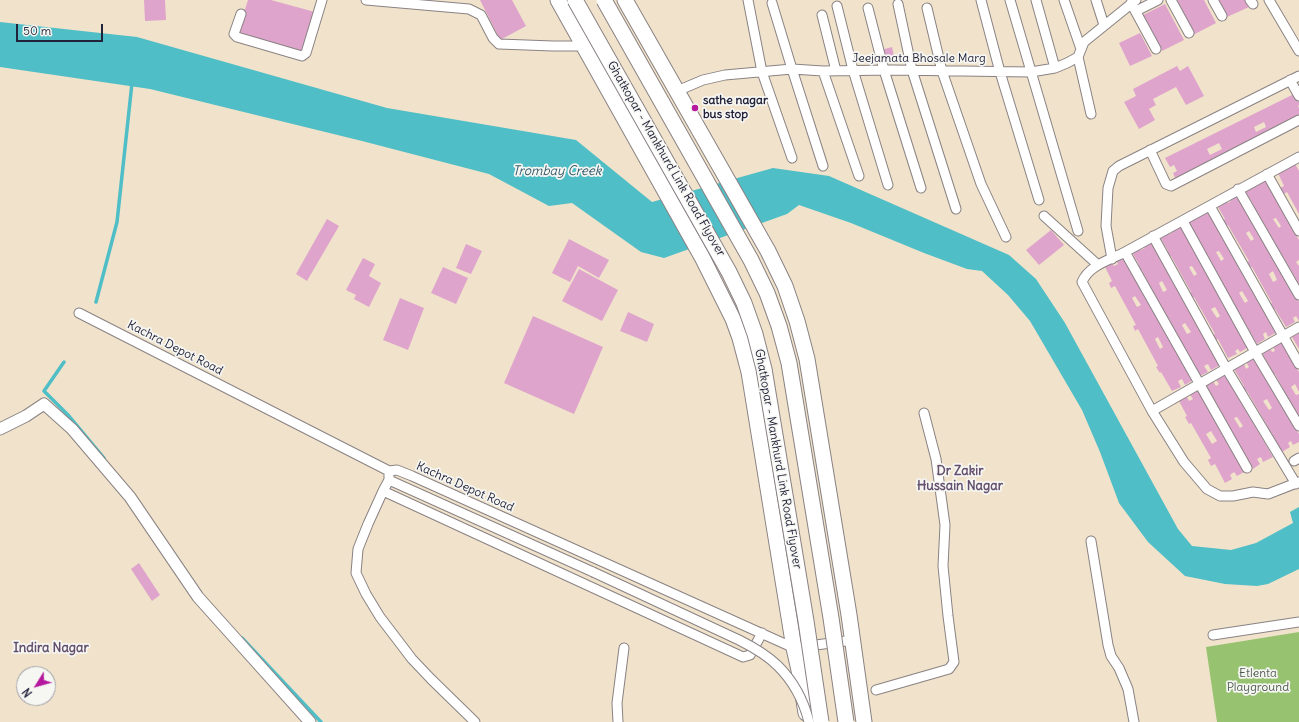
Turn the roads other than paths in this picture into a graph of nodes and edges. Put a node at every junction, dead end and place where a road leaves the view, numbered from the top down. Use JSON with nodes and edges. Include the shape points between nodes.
{"nodes":[{"id":1,"x":322,"y":0,"type":"edge"},
{"id":2,"x":366,"y":0,"type":"edge"},
{"id":3,"x":558,"y":0,"type":"edge"},
{"id":4,"x":576,"y":0,"type":"edge"},
{"id":5,"x":604,"y":0,"type":"edge"},
{"id":6,"x":625,"y":0,"type":"edge"},
{"id":7,"x":748,"y":0,"type":"edge"},
{"id":8,"x":981,"y":0,"type":"edge"},
{"id":9,"x":1010,"y":0,"type":"edge"},
{"id":10,"x":1036,"y":0,"type":"edge"},
{"id":11,"x":1064,"y":0,"type":"edge"},
{"id":12,"x":1096,"y":0,"type":"edge"},
{"id":13,"x":1158,"y":0,"type":"edge"},
{"id":14,"x":1171,"y":0,"type":"edge"},
{"id":15,"x":1213,"y":0,"type":"edge"},
{"id":16,"x":1269,"y":0,"type":"edge"},
{"id":17,"x":772,"y":3,"type":"dead end"},
{"id":18,"x":898,"y":4,"type":"dead end"},
{"id":19,"x":1134,"y":5,"type":"edge"},
{"id":20,"x":836,"y":6,"type":"dead end"},
{"id":21,"x":868,"y":8,"type":"dead end"},
{"id":22,"x":927,"y":8,"type":"dead end"},
{"id":23,"x":241,"y":14,"type":"dead end"},
{"id":24,"x":822,"y":14,"type":"dead end"},
{"id":25,"x":1222,"y":16,"type":"dead end"},
{"id":26,"x":1104,"y":25,"type":"junction"},
{"id":27,"x":1189,"y":33,"type":"dead end"},
{"id":28,"x":583,"y":46,"type":"junction"},
{"id":29,"x":1156,"y":49,"type":"dead end"},
{"id":30,"x":1299,"y":51,"type":"edge"},
{"id":31,"x":1080,"y":53,"type":"junction"},
{"id":32,"x":1055,"y":68,"type":"junction"},
{"id":33,"x":792,"y":69,"type":"junction"},
{"id":34,"x":853,"y":70,"type":"junction"},
{"id":35,"x":884,"y":70,"type":"junction"},
{"id":36,"x":912,"y":70,"type":"junction"},
{"id":37,"x":823,"y":71,"type":"junction"},
{"id":38,"x":836,"y":71,"type":"junction"},
{"id":39,"x":942,"y":71,"type":"junction"},
{"id":40,"x":762,"y":72,"type":"junction"},
{"id":41,"x":1000,"y":72,"type":"junction"},
{"id":42,"x":1031,"y":72,"type":"junction"},
{"id":43,"x":1295,"y":78,"type":"edge"},
{"id":44,"x":676,"y":91,"type":"junction"},
{"id":45,"x":1299,"y":96,"type":"edge"},
{"id":46,"x":1091,"y":114,"type":"dead end"},
{"id":47,"x":1299,"y":120,"type":"edge"},
{"id":48,"x":1150,"y":150,"type":"junction"},
{"id":49,"x":792,"y":158,"type":"dead end"},
{"id":50,"x":1298,"y":161,"type":"edge"},
{"id":51,"x":823,"y":166,"type":"dead end"},
{"id":52,"x":1267,"y":174,"type":"junction"},
{"id":53,"x":859,"y":176,"type":"dead end"},
{"id":54,"x":888,"y":185,"type":"dead end"},
{"id":55,"x":921,"y":188,"type":"dead end"},
{"id":56,"x":1238,"y":189,"type":"junction"},
{"id":57,"x":1039,"y":200,"type":"dead end"},
{"id":58,"x":1211,"y":208,"type":"dead end"},
{"id":59,"x":956,"y":209,"type":"dead end"},
{"id":60,"x":1044,"y":216,"type":"dead end"},
{"id":61,"x":1185,"y":225,"type":"dead end"},
{"id":62,"x":1078,"y":231,"type":"dead end"},
{"id":63,"x":1299,"y":231,"type":"edge"},
{"id":64,"x":1153,"y":236,"type":"junction"},
{"id":65,"x":1006,"y":237,"type":"dead end"},
{"id":66,"x":1125,"y":252,"type":"junction"},
{"id":67,"x":1112,"y":259,"type":"junction"},
{"id":68,"x":1098,"y":265,"type":"junction"},
{"id":69,"x":1299,"y":295,"type":"edge"},
{"id":70,"x":79,"y":313,"type":"dead end"},
{"id":71,"x":1299,"y":327,"type":"edge"},
{"id":72,"x":1283,"y":336,"type":"junction"},
{"id":73,"x":1255,"y":352,"type":"junction"},
{"id":74,"x":1299,"y":364,"type":"edge"},
{"id":75,"x":1226,"y":368,"type":"junction"},
{"id":76,"x":1198,"y":383,"type":"junction"},
{"id":77,"x":1152,"y":411,"type":"junction"},
{"id":78,"x":924,"y":412,"type":"dead end"},
{"id":79,"x":1299,"y":426,"type":"edge"},
{"id":80,"x":0,"y":429,"type":"edge"},
{"id":81,"x":1247,"y":468,"type":"dead end"},
{"id":82,"x":389,"y":476,"type":"junction"},
{"id":83,"x":1297,"y":483,"type":"edge"},
{"id":84,"x":383,"y":491,"type":"junction"},
{"id":85,"x":1091,"y":541,"type":"dead end"},
{"id":86,"x":1299,"y":622,"type":"edge"},
{"id":87,"x":762,"y":634,"type":"junction"},
{"id":88,"x":1213,"y":635,"type":"dead end"},
{"id":89,"x":853,"y":640,"type":"junction"},
{"id":90,"x":624,"y":648,"type":"dead end"},
{"id":91,"x":794,"y":648,"type":"junction"},
{"id":92,"x":876,"y":690,"type":"dead end"},
{"id":93,"x":310,"y":722,"type":"edge"},
{"id":94,"x":475,"y":722,"type":"edge"},
{"id":95,"x":618,"y":722,"type":"edge"},
{"id":96,"x":809,"y":722,"type":"edge"},
{"id":97,"x":821,"y":722,"type":"edge"},
{"id":98,"x":846,"y":722,"type":"edge"},
{"id":99,"x":864,"y":722,"type":"edge"},
{"id":100,"x":1134,"y":722,"type":"edge"}],
"edges":[{"from":1,"to":23,"type":"street","via":[[306,53],[302,56],[237,37],[234,34]]},
{"from":2,"to":28,"type":"street","via":[[469,9],[481,15],[499,44]]},
{"from":3,"to":28,"type":"highway"},
{"from":4,"to":97,"type":"highway","name":"Ghatkopar - Mankhurd Link Road Flyover","bridge":true,"via":[[730,272],[755,334],[764,369]]},
{"from":5,"to":98,"type":"highway","name":"Ghatkopar - Mankhurd Link Road Flyover","bridge":true,"via":[[751,260],[779,326],[789,363]]},
{"from":6,"to":44,"type":"highway"},
{"from":7,"to":40,"type":"street"},
{"from":8,"to":41,"type":"street"},
{"from":9,"to":42,"type":"street"},
{"from":10,"to":32,"type":"street"},
{"from":11,"to":31,"type":"street"},
{"from":12,"to":26,"type":"street"},
{"from":13,"to":19,"type":"street","name":"Jeejamata Bhosale Marg"},
{"from":14,"to":27,"type":"street"},
{"from":15,"to":25,"type":"street"},
{"from":16,"to":30,"type":"street"},
{"from":17,"to":33,"type":"street"},
{"from":18,"to":36,"type":"street"},
{"from":19,"to":26,"type":"street","name":"Jeejamata Bhosale Marg"},
{"from":19,"to":29,"type":"street"},
{"from":20,"to":34,"type":"street"},
{"from":21,"to":35,"type":"street"},
{"from":22,"to":39,"type":"street"},
{"from":24,"to":38,"type":"street"},
{"from":26,"to":31,"type":"street","name":"Jeejamata Bhosale Marg","via":[[1084,42]]},
{"from":28,"to":91,"type":"highway","via":[[702,257],[740,338],[749,372]]},
{"from":31,"to":32,"type":"street","name":"Jeejamata Bhosale Marg"},
{"from":31,"to":46,"type":"street"},
{"from":32,"to":42,"type":"street","name":"Jeejamata Bhosale Marg"},
{"from":33,"to":37,"type":"street","name":"Jeejamata Bhosale Marg"},
{"from":33,"to":40,"type":"street","name":"Jeejamata Bhosale Marg"},
{"from":33,"to":51,"type":"street"},
{"from":34,"to":35,"type":"street","name":"Jeejamata Bhosale Marg"},
{"from":34,"to":38,"type":"street","name":"Jeejamata Bhosale Marg"},
{"from":34,"to":54,"type":"street"},
{"from":35,"to":36,"type":"street","name":"Jeejamata Bhosale Marg"},
{"from":35,"to":55,"type":"street"},
{"from":36,"to":39,"type":"street","name":"Jeejamata Bhosale Marg"},
{"from":36,"to":59,"type":"street"},
{"from":37,"to":38,"type":"street","name":"Jeejamata Bhosale Marg"},
{"from":37,"to":53,"type":"street"},
{"from":39,"to":41,"type":"street","name":"Jeejamata Bhosale Marg"},
{"from":39,"to":65,"type":"street","via":[[981,184]]},
{"from":40,"to":44,"type":"street","name":"Jeejamata Bhosale Marg","via":[[725,75],[703,80]]},
{"from":40,"to":49,"type":"street"},
{"from":41,"to":42,"type":"street","name":"Jeejamata Bhosale Marg"},
{"from":41,"to":57,"type":"street"},
{"from":42,"to":62,"type":"street"},
{"from":43,"to":45,"type":"street"},
{"from":43,"to":48,"type":"street"},
{"from":44,"to":89,"type":"highway","via":[[768,251],[797,321],[806,359]]},
{"from":47,"to":48,"type":"street","via":[[1171,186],[1166,184]]},
{"from":48,"to":67,"type":"street","via":[[1113,171],[1108,188],[1106,226]]},
{"from":50,"to":52,"type":"street"},
{"from":52,"to":56,"type":"street"},
{"from":52,"to":63,"type":"street"},
{"from":56,"to":64,"type":"street"},
{"from":56,"to":69,"type":"street"},
{"from":58,"to":72,"type":"street"},
{"from":60,"to":68,"type":"street"},
{"from":61,"to":73,"type":"street"},
{"from":64,"to":66,"type":"street"},
{"from":64,"to":75,"type":"street"},
{"from":66,"to":67,"type":"street"},
{"from":66,"to":76,"type":"street"},
{"from":67,"to":68,"type":"street"},
{"from":68,"to":77,"type":"street","via":[[1085,275],[1082,282]]},
{"from":70,"to":82,"type":"street","name":"Kachra Depot Road"},
{"from":71,"to":72,"type":"street"},
{"from":72,"to":73,"type":"street"},
{"from":72,"to":74,"type":"street"},
{"from":73,"to":75,"type":"street"},
{"from":73,"to":79,"type":"street"},
{"from":75,"to":76,"type":"street"},
{"from":75,"to":83,"type":"street"},
{"from":76,"to":77,"type":"street"},
{"from":76,"to":81,"type":"street"},
{"from":77,"to":83,"type":"street","via":[[1184,462],[1207,489],[1220,496],[1253,492],[1268,494]]},
{"from":78,"to":92,"type":"street","via":[[936,459],[945,526],[943,566],[954,662],[949,669]]},
{"from":80,"to":93,"type":"street","via":[[44,404],[72,429],[130,498],[198,597]]},
{"from":82,"to":84,"type":"street"},
{"from":82,"to":87,"type":"street","name":"Kachra Depot Road","via":[[397,470],[412,476]]},
{"from":82,"to":96,"type":"street","bridge":true,"via":[[755,648],[778,666],[790,681],[805,705]]},
{"from":84,"to":87,"type":"street","via":[[743,657],[750,655]]},
{"from":84,"to":94,"type":"street","via":[[358,549],[356,573],[380,617],[412,659]]},
{"from":85,"to":100,"type":"street","via":[[1108,645],[1128,688]]},
{"from":86,"to":88,"type":"street"},
{"from":87,"to":91,"type":"street","name":"Kachra Depot Road"},
{"from":89,"to":91,"type":"street"},
{"from":89,"to":99,"type":"highway"},
{"from":90,"to":95,"type":"street","via":[[617,703]]},
{"from":91,"to":96,"type":"highway"}]}
